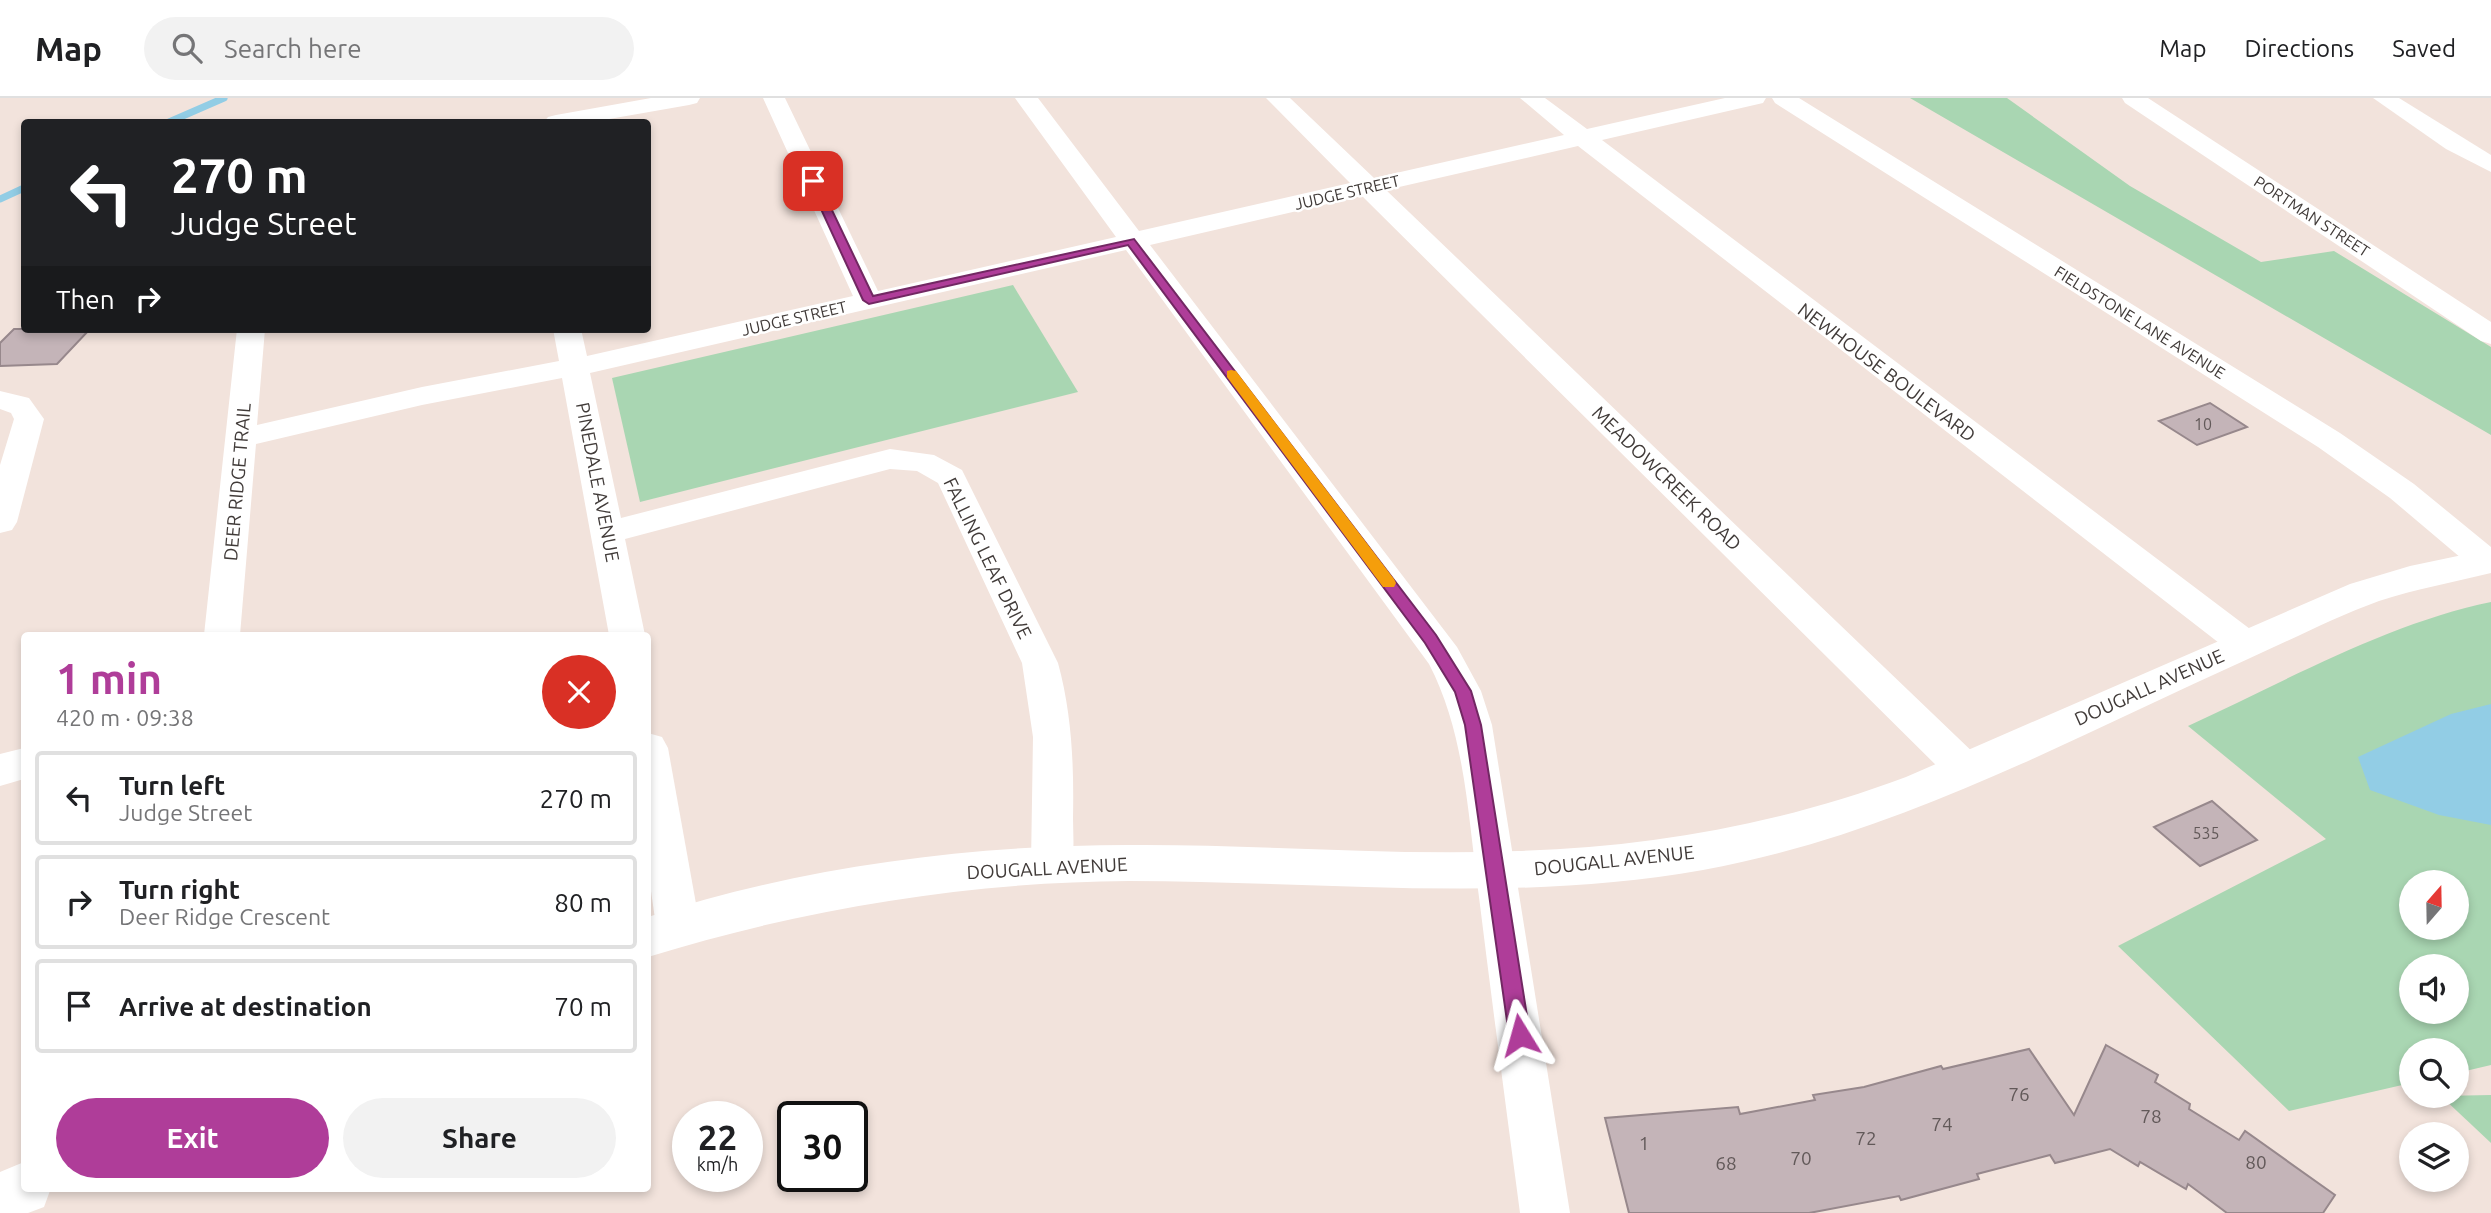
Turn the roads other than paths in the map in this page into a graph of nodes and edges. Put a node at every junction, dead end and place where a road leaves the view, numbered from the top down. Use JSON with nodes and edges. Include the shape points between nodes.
{"nodes":[{"id":1,"x":689,"y":98,"type":"edge"},
{"id":2,"x":774,"y":98,"type":"edge"},
{"id":3,"x":1026,"y":98,"type":"edge"},
{"id":4,"x":1276,"y":98,"type":"edge"},
{"id":5,"x":1531,"y":98,"type":"edge"},
{"id":6,"x":1755,"y":98,"type":"edge"},
{"id":7,"x":1783,"y":98,"type":"edge"},
{"id":8,"x":2133,"y":98,"type":"edge"},
{"id":9,"x":2384,"y":98,"type":"edge"},
{"id":10,"x":573,"y":119,"type":"edge"},
{"id":11,"x":1580,"y":137,"type":"junction"},
{"id":12,"x":2491,"y":164,"type":"edge"},
{"id":13,"x":1367,"y":187,"type":"junction"},
{"id":14,"x":1130,"y":241,"type":"junction"},
{"id":15,"x":869,"y":300,"type":"junction"},
{"id":16,"x":251,"y":333,"type":"edge"},
{"id":17,"x":568,"y":333,"type":"edge"},
{"id":18,"x":2491,"y":335,"type":"edge"},
{"id":19,"x":575,"y":367,"type":"junction"},
{"id":20,"x":0,"y":400,"type":"edge"},
{"id":21,"x":241,"y":438,"type":"junction"},
{"id":22,"x":0,"y":522,"type":"edge"},
{"id":23,"x":608,"y":532,"type":"junction"},
{"id":24,"x":2488,"y":561,"type":"edge"},
{"id":25,"x":222,"y":632,"type":"edge"},
{"id":26,"x":626,"y":632,"type":"edge"},
{"id":27,"x":2245,"y":644,"type":"junction"},
{"id":28,"x":21,"y":765,"type":"edge"},
{"id":29,"x":0,"y":770,"type":"edge"},
{"id":30,"x":1966,"y":770,"type":"junction"},
{"id":31,"x":651,"y":785,"type":"edge"},
{"id":32,"x":1052,"y":864,"type":"junction"},
{"id":33,"x":1496,"y":872,"type":"junction"},
{"id":34,"x":663,"y":932,"type":"edge"},
{"id":35,"x":21,"y":1190,"type":"edge"},
{"id":36,"x":0,"y":1198,"type":"edge"},
{"id":37,"x":1545,"y":1213,"type":"edge"}],
"edges":[{"from":1,"to":10,"type":"street"},
{"from":2,"to":15,"type":"street"},
{"from":3,"to":14,"type":"street"},
{"from":4,"to":13,"type":"street","name":"MEADOWCREEK ROAD"},
{"from":5,"to":11,"type":"street","name":"NEWHOUSE BOULEVARD"},
{"from":6,"to":11,"type":"street","name":"JUDGE STREET"},
{"from":7,"to":24,"type":"street","name":"FIELDSTONE LANE AVENUE","via":[[2329,440],[2402,491]]},
{"from":8,"to":18,"type":"street","name":"PORTMAN STREET"},
{"from":9,"to":12,"type":"street"},
{"from":11,"to":13,"type":"street","name":"JUDGE STREET"},
{"from":11,"to":27,"type":"street","name":"NEWHOUSE BOULEVARD"},
{"from":13,"to":14,"type":"street","name":"JUDGE STREET"},
{"from":13,"to":30,"type":"street","name":"MEADOWCREEK ROAD"},
{"from":14,"to":15,"type":"street","name":"JUDGE STREET"},
{"from":14,"to":33,"type":"street","via":[[1444,657],[1473,725]]},
{"from":15,"to":19,"type":"street","name":"JUDGE STREET"},
{"from":16,"to":21,"type":"street","name":"DEER RIDGE TRAIL"},
{"from":17,"to":19,"type":"street","name":"PINEDALE AVENUE"},
{"from":19,"to":21,"type":"street","name":"JUDGE STREET"},
{"from":19,"to":23,"type":"street","name":"PINEDALE AVENUE"},
{"from":20,"to":22,"type":"street","via":[[26,409],[29,419]]},
{"from":21,"to":25,"type":"street","name":"DEER RIDGE TRAIL"},
{"from":23,"to":26,"type":"street","name":"PINEDALE AVENUE"},
{"from":23,"to":32,"type":"street","name":"FALLING LEAF DRIVE","via":[[890,459],[936,465],[951,477],[1040,663],[1048,690]]},
{"from":24,"to":27,"type":"street","name":"DOUGALL AVENUE","via":[[2363,593]]},
{"from":27,"to":30,"type":"street","name":"DOUGALL AVENUE"},
{"from":28,"to":29,"type":"street"},
{"from":30,"to":33,"type":"street","name":"DOUGALL AVENUE","via":[[1855,813],[1719,848],[1648,860]]},
{"from":31,"to":34,"type":"street"},
{"from":32,"to":33,"type":"street","name":"DOUGALL AVENUE"},
{"from":32,"to":34,"type":"street","name":"DOUGALL AVENUE","via":[[897,879]]},
{"from":33,"to":37,"type":"street"},
{"from":35,"to":36,"type":"street"}]}
